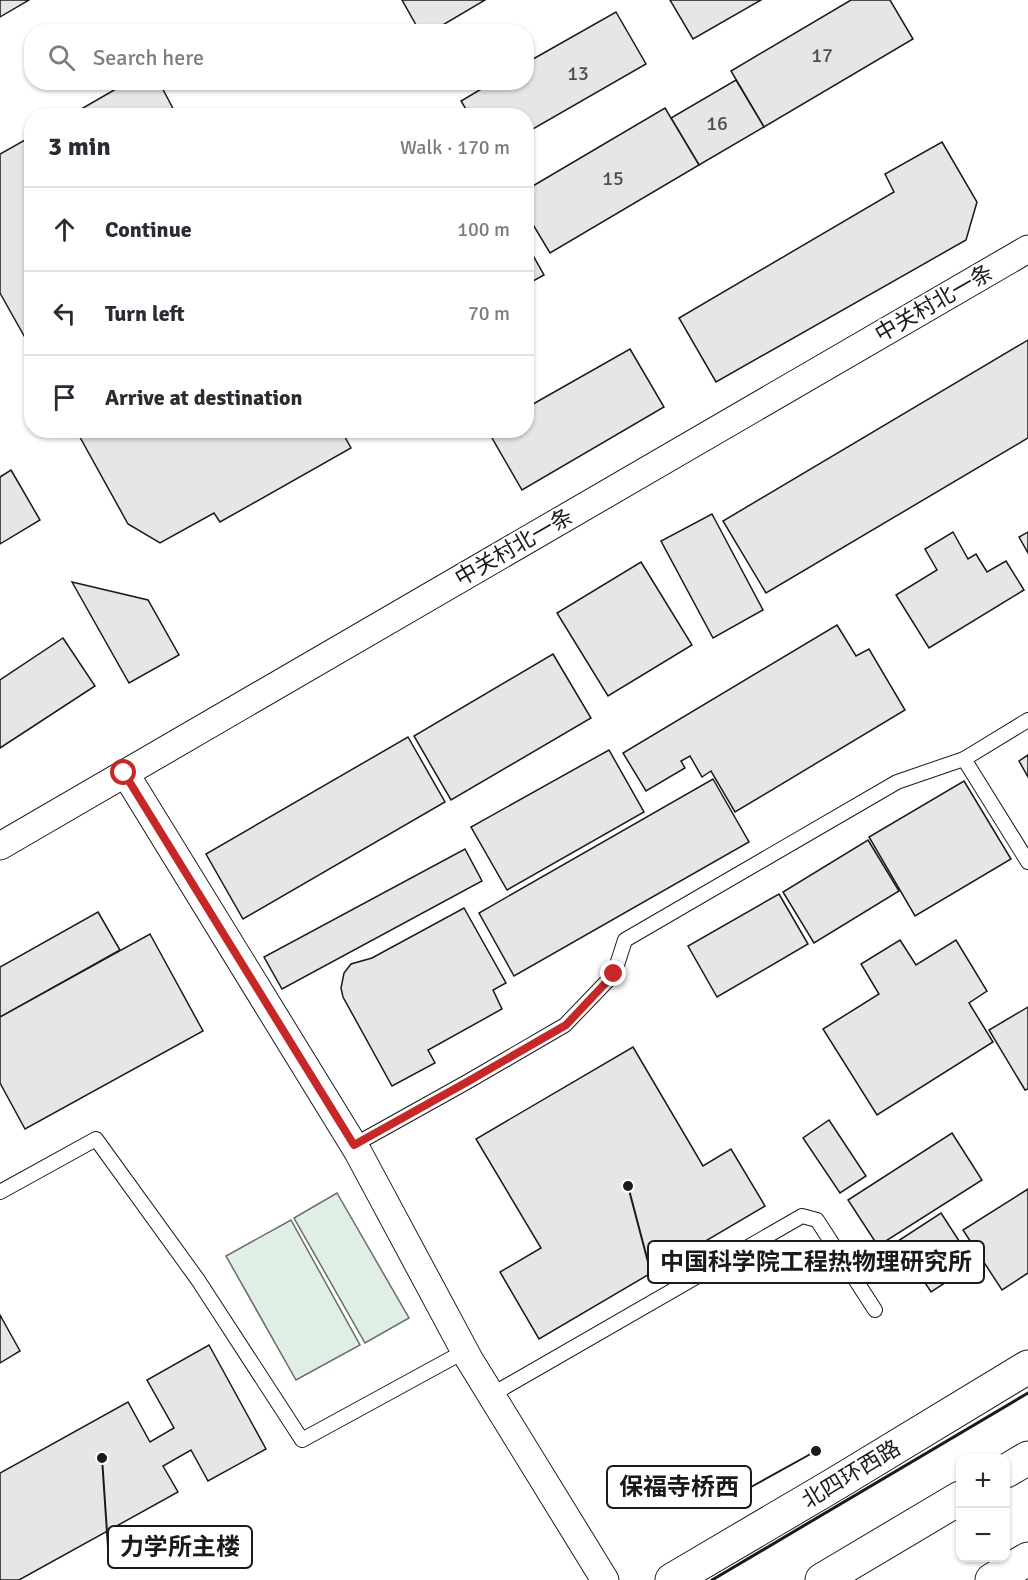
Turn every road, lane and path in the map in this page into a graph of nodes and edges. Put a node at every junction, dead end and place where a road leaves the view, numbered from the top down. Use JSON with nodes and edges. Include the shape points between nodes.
{"nodes":[{"id":1,"x":1028,"y":249,"type":"edge"},
{"id":2,"x":1028,"y":720,"type":"edge"},
{"id":3,"x":964,"y":759,"type":"junction"},
{"id":4,"x":124,"y":773,"type":"junction"},
{"id":5,"x":0,"y":846,"type":"edge"},
{"id":6,"x":1028,"y":862,"type":"edge"},
{"id":7,"x":354,"y":1145,"type":"junction"},
{"id":8,"x":0,"y":1192,"type":"edge"},
{"id":9,"x":875,"y":1310,"type":"dead end"},
{"id":10,"x":465,"y":1351,"type":"junction"},
{"id":11,"x":1028,"y":1367,"type":"edge"},
{"id":12,"x":491,"y":1395,"type":"junction"},
{"id":13,"x":1028,"y":1458,"type":"edge"},
{"id":14,"x":1010,"y":1468,"type":"edge"},
{"id":15,"x":956,"y":1500,"type":"edge"},
{"id":16,"x":1028,"y":1559,"type":"edge"},
{"id":17,"x":605,"y":1580,"type":"edge"},
{"id":18,"x":672,"y":1580,"type":"edge"},
{"id":19,"x":822,"y":1580,"type":"edge"},
{"id":20,"x":992,"y":1580,"type":"edge"}],
"edges":[{"from":1,"to":4,"type":"street","name":"中关村北一条"},
{"from":2,"to":3,"type":"lane"},
{"from":3,"to":6,"type":"lane"},
{"from":3,"to":7,"type":"lane","via":[[897,782],[625,940],[614,974],[566,1025]]},
{"from":4,"to":5,"type":"street","name":"中关村北一条"},
{"from":4,"to":7,"type":"street"},
{"from":7,"to":10,"type":"street"},
{"from":8,"to":10,"type":"lane","via":[[96,1139],[198,1280],[302,1440]]},
{"from":9,"to":12,"type":"lane","via":[[817,1220],[802,1216]]},
{"from":10,"to":12,"type":"street"},
{"from":11,"to":18,"type":"main road","name":"北四环西路"},
{"from":12,"to":17,"type":"street"},
{"from":13,"to":14,"type":"main road"},
{"from":15,"to":19,"type":"main road"},
{"from":16,"to":20,"type":"main road"}]}
